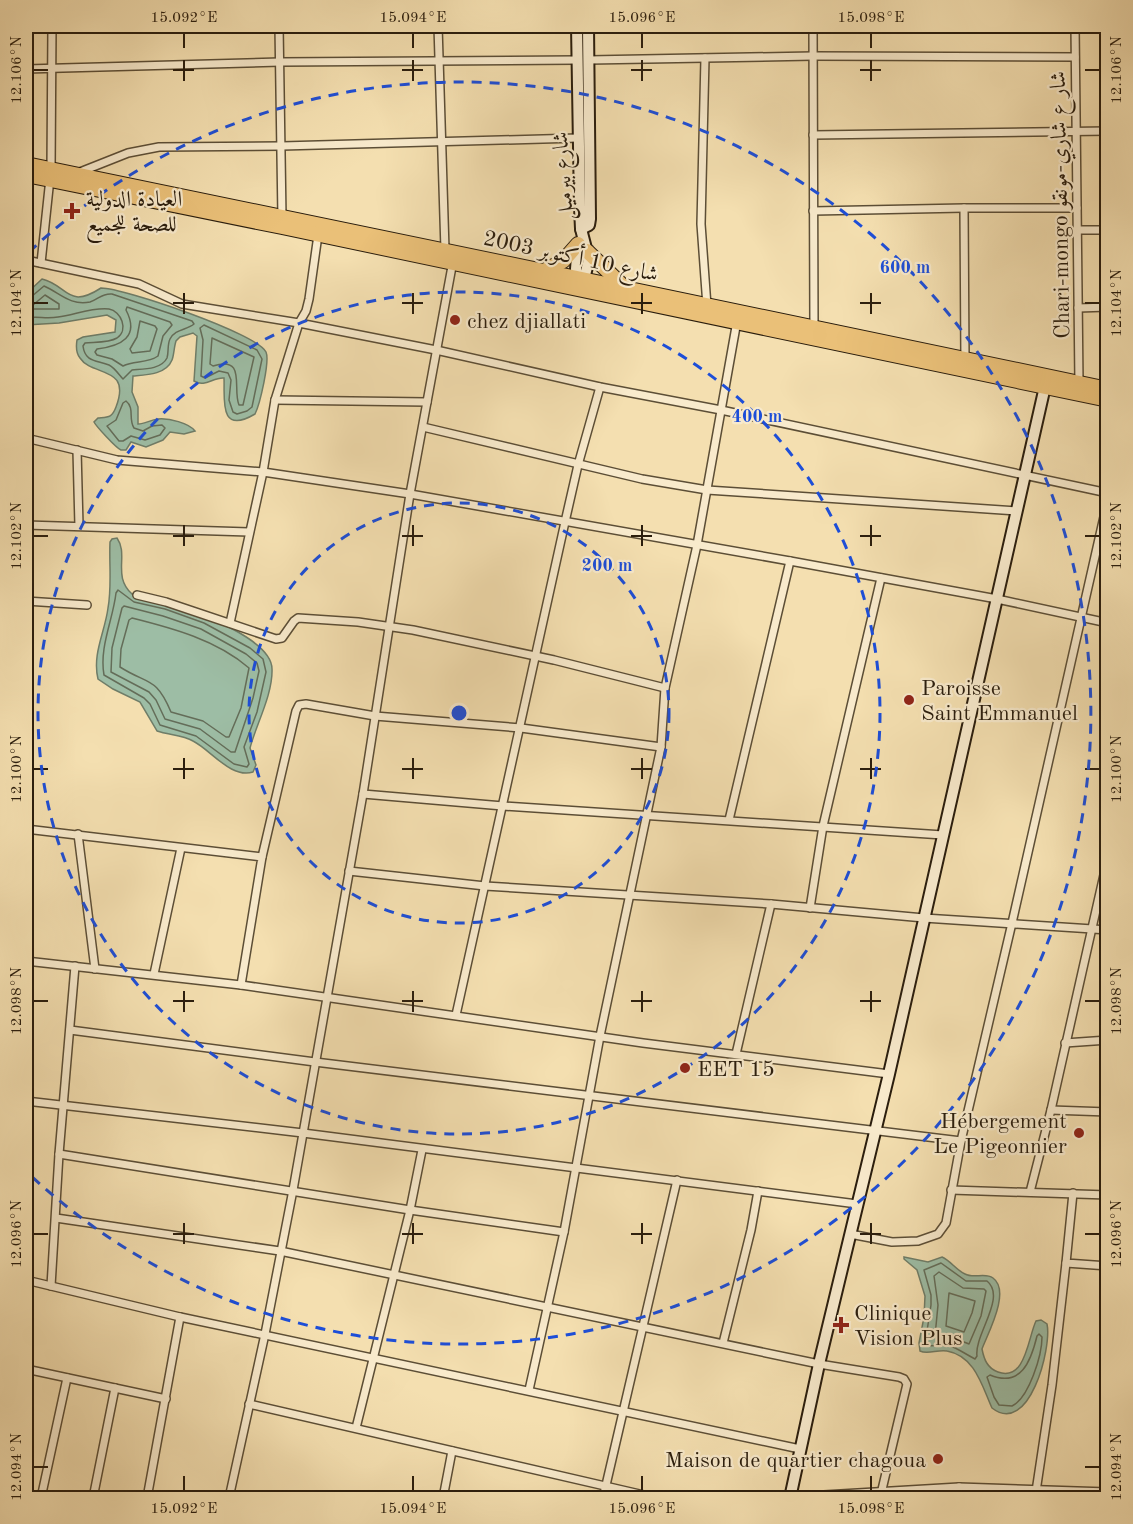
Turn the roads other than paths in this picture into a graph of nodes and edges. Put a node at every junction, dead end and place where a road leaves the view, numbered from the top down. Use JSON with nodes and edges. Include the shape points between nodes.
{"nodes":[{"id":1,"x":52,"y":26,"type":"edge"},
{"id":2,"x":279,"y":26,"type":"edge"},
{"id":3,"x":438,"y":26,"type":"edge"},
{"id":4,"x":577,"y":26,"type":"edge"},
{"id":5,"x":588,"y":26,"type":"edge"},
{"id":6,"x":813,"y":26,"type":"edge"},
{"id":7,"x":1075,"y":26,"type":"edge"},
{"id":8,"x":813,"y":56,"type":"junction"},
{"id":9,"x":1076,"y":57,"type":"junction"},
{"id":10,"x":705,"y":58,"type":"junction"},
{"id":11,"x":577,"y":60,"type":"junction"},
{"id":12,"x":589,"y":60,"type":"junction"},
{"id":13,"x":438,"y":61,"type":"junction"},
{"id":14,"x":280,"y":62,"type":"junction"},
{"id":15,"x":26,"y":69,"type":"edge"},
{"id":16,"x":52,"y":69,"type":"junction"},
{"id":17,"x":1076,"y":131,"type":"junction"},
{"id":18,"x":1107,"y":131,"type":"edge"},
{"id":19,"x":813,"y":135,"type":"junction"},
{"id":20,"x":578,"y":138,"type":"junction"},
{"id":21,"x":441,"y":142,"type":"junction"},
{"id":22,"x":282,"y":146,"type":"junction"},
{"id":23,"x":26,"y":164,"type":"edge"},
{"id":24,"x":75,"y":174,"type":"junction"},
{"id":25,"x":26,"y":175,"type":"edge"},
{"id":26,"x":50,"y":175,"type":"junction"},
{"id":27,"x":964,"y":208,"type":"junction"},
{"id":28,"x":1077,"y":208,"type":"junction"},
{"id":29,"x":813,"y":211,"type":"junction"},
{"id":30,"x":282,"y":222,"type":"junction"},
{"id":31,"x":581,"y":229,"type":"junction"},
{"id":32,"x":1077,"y":230,"type":"junction"},
{"id":33,"x":1107,"y":230,"type":"edge"},
{"id":34,"x":318,"y":235,"type":"junction"},
{"id":35,"x":583,"y":247,"type":"junction"},
{"id":36,"x":451,"y":255,"type":"junction"},
{"id":37,"x":26,"y":260,"type":"edge"},
{"id":38,"x":41,"y":263,"type":"junction"},
{"id":39,"x":544,"y":271,"type":"junction"},
{"id":40,"x":580,"y":284,"type":"junction"},
{"id":41,"x":624,"y":288,"type":"junction"},
{"id":42,"x":707,"y":306,"type":"junction"},
{"id":43,"x":1107,"y":307,"type":"edge"},
{"id":44,"x":1078,"y":308,"type":"junction"},
{"id":45,"x":738,"y":317,"type":"junction"},
{"id":46,"x":299,"y":323,"type":"junction"},
{"id":47,"x":814,"y":328,"type":"junction"},
{"id":48,"x":436,"y":350,"type":"junction"},
{"id":49,"x":965,"y":360,"type":"junction"},
{"id":50,"x":1046,"y":382,"type":"junction"},
{"id":51,"x":1079,"y":383,"type":"junction"},
{"id":52,"x":600,"y":387,"type":"junction"},
{"id":53,"x":1107,"y":389,"type":"edge"},
{"id":54,"x":275,"y":400,"type":"junction"},
{"id":55,"x":1107,"y":400,"type":"edge"},
{"id":56,"x":427,"y":402,"type":"junction"},
{"id":57,"x":721,"y":410,"type":"junction"},
{"id":58,"x":423,"y":427,"type":"junction"},
{"id":59,"x":26,"y":438,"type":"edge"},
{"id":60,"x":77,"y":450,"type":"junction"},
{"id":61,"x":578,"y":465,"type":"junction"},
{"id":62,"x":263,"y":472,"type":"junction"},
{"id":63,"x":1026,"y":475,"type":"junction"},
{"id":64,"x":707,"y":490,"type":"junction"},
{"id":65,"x":410,"y":494,"type":"junction"},
{"id":66,"x":1107,"y":494,"type":"edge"},
{"id":67,"x":1107,"y":499,"type":"edge"},
{"id":68,"x":1017,"y":511,"type":"junction"},
{"id":69,"x":565,"y":522,"type":"junction"},
{"id":70,"x":26,"y":525,"type":"edge"},
{"id":71,"x":79,"y":526,"type":"junction"},
{"id":72,"x":249,"y":532,"type":"junction"},
{"id":73,"x":697,"y":544,"type":"junction"},
{"id":74,"x":790,"y":561,"type":"junction"},
{"id":75,"x":881,"y":578,"type":"junction"},
{"id":76,"x":136,"y":595,"type":"dead end"},
{"id":77,"x":997,"y":599,"type":"junction"},
{"id":78,"x":26,"y":601,"type":"edge"},
{"id":79,"x":87,"y":605,"type":"dead end"},
{"id":80,"x":1081,"y":617,"type":"junction"},
{"id":81,"x":230,"y":623,"type":"junction"},
{"id":82,"x":1107,"y":623,"type":"edge"},
{"id":83,"x":388,"y":626,"type":"junction"},
{"id":84,"x":536,"y":656,"type":"junction"},
{"id":85,"x":665,"y":688,"type":"junction"},
{"id":86,"x":375,"y":716,"type":"junction"},
{"id":87,"x":521,"y":729,"type":"junction"},
{"id":88,"x":661,"y":747,"type":"junction"},
{"id":89,"x":363,"y":794,"type":"junction"},
{"id":90,"x":503,"y":806,"type":"junction"},
{"id":91,"x":646,"y":815,"type":"junction"},
{"id":92,"x":729,"y":820,"type":"junction"},
{"id":93,"x":823,"y":826,"type":"junction"},
{"id":94,"x":26,"y":829,"type":"edge"},
{"id":95,"x":78,"y":834,"type":"junction"},
{"id":96,"x":943,"y":835,"type":"junction"},
{"id":97,"x":181,"y":848,"type":"junction"},
{"id":98,"x":262,"y":857,"type":"junction"},
{"id":99,"x":1107,"y":857,"type":"edge"},
{"id":100,"x":349,"y":871,"type":"junction"},
{"id":101,"x":485,"y":886,"type":"junction"},
{"id":102,"x":629,"y":895,"type":"junction"},
{"id":103,"x":771,"y":904,"type":"junction"},
{"id":104,"x":810,"y":908,"type":"junction"},
{"id":105,"x":924,"y":918,"type":"junction"},
{"id":106,"x":1012,"y":923,"type":"junction"},
{"id":107,"x":1092,"y":929,"type":"junction"},
{"id":108,"x":1107,"y":930,"type":"edge"},
{"id":109,"x":26,"y":961,"type":"edge"},
{"id":110,"x":75,"y":966,"type":"junction"},
{"id":111,"x":95,"y":969,"type":"junction"},
{"id":112,"x":154,"y":974,"type":"junction"},
{"id":113,"x":241,"y":985,"type":"junction"},
{"id":114,"x":327,"y":997,"type":"junction"},
{"id":115,"x":456,"y":1015,"type":"junction"},
{"id":116,"x":70,"y":1030,"type":"junction"},
{"id":117,"x":600,"y":1036,"type":"junction"},
{"id":118,"x":1107,"y":1040,"type":"edge"},
{"id":119,"x":1065,"y":1043,"type":"junction"},
{"id":120,"x":736,"y":1054,"type":"junction"},
{"id":121,"x":315,"y":1062,"type":"junction"},
{"id":122,"x":889,"y":1074,"type":"junction"},
{"id":123,"x":589,"y":1095,"type":"junction"},
{"id":124,"x":26,"y":1101,"type":"edge"},
{"id":125,"x":63,"y":1105,"type":"junction"},
{"id":126,"x":1051,"y":1110,"type":"junction"},
{"id":127,"x":1107,"y":1112,"type":"edge"},
{"id":128,"x":876,"y":1130,"type":"junction"},
{"id":129,"x":303,"y":1133,"type":"junction"},
{"id":130,"x":961,"y":1141,"type":"junction"},
{"id":131,"x":422,"y":1149,"type":"junction"},
{"id":132,"x":59,"y":1154,"type":"junction"},
{"id":133,"x":576,"y":1167,"type":"junction"},
{"id":134,"x":677,"y":1180,"type":"junction"},
{"id":135,"x":293,"y":1190,"type":"junction"},
{"id":136,"x":951,"y":1190,"type":"junction"},
{"id":137,"x":758,"y":1191,"type":"junction"},
{"id":138,"x":1030,"y":1192,"type":"junction"},
{"id":139,"x":1073,"y":1193,"type":"junction"},
{"id":140,"x":1107,"y":1195,"type":"edge"},
{"id":141,"x":857,"y":1204,"type":"junction"},
{"id":142,"x":410,"y":1210,"type":"junction"},
{"id":143,"x":56,"y":1218,"type":"junction"},
{"id":144,"x":564,"y":1232,"type":"junction"},
{"id":145,"x":850,"y":1234,"type":"junction"},
{"id":146,"x":280,"y":1251,"type":"junction"},
{"id":147,"x":1066,"y":1263,"type":"junction"},
{"id":148,"x":1107,"y":1266,"type":"edge"},
{"id":149,"x":393,"y":1275,"type":"junction"},
{"id":150,"x":26,"y":1280,"type":"edge"},
{"id":151,"x":51,"y":1286,"type":"junction"},
{"id":152,"x":547,"y":1306,"type":"junction"},
{"id":153,"x":180,"y":1317,"type":"junction"},
{"id":154,"x":643,"y":1328,"type":"junction"},
{"id":155,"x":265,"y":1334,"type":"junction"},
{"id":156,"x":723,"y":1343,"type":"junction"},
{"id":157,"x":373,"y":1357,"type":"junction"},
{"id":158,"x":819,"y":1365,"type":"junction"},
{"id":159,"x":26,"y":1369,"type":"edge"},
{"id":160,"x":67,"y":1378,"type":"junction"},
{"id":161,"x":115,"y":1388,"type":"junction"},
{"id":162,"x":529,"y":1390,"type":"junction"},
{"id":163,"x":166,"y":1399,"type":"junction"},
{"id":164,"x":249,"y":1404,"type":"junction"},
{"id":165,"x":625,"y":1411,"type":"junction"},
{"id":166,"x":356,"y":1428,"type":"junction"},
{"id":167,"x":800,"y":1449,"type":"junction"},
{"id":168,"x":452,"y":1451,"type":"junction"},
{"id":169,"x":605,"y":1487,"type":"junction"},
{"id":170,"x":959,"y":1487,"type":"junction"},
{"id":171,"x":1036,"y":1488,"type":"junction"},
{"id":172,"x":1107,"y":1492,"type":"edge"},
{"id":173,"x":880,"y":1496,"type":"edge"},
{"id":174,"x":41,"y":1498,"type":"edge"},
{"id":175,"x":93,"y":1498,"type":"edge"},
{"id":176,"x":147,"y":1498,"type":"edge"},
{"id":177,"x":229,"y":1498,"type":"edge"},
{"id":178,"x":443,"y":1498,"type":"edge"},
{"id":179,"x":603,"y":1498,"type":"edge"},
{"id":180,"x":657,"y":1498,"type":"edge"},
{"id":181,"x":790,"y":1498,"type":"edge"},
{"id":182,"x":958,"y":1498,"type":"edge"},
{"id":183,"x":1035,"y":1498,"type":"edge"}],
"edges":[{"from":1,"to":16,"type":"street"},
{"from":2,"to":14,"type":"street"},
{"from":3,"to":13,"type":"street"},
{"from":4,"to":11,"type":"street","name":"شارع بيرميل"},
{"from":5,"to":12,"type":"street","name":"شارع بيرميل"},
{"from":6,"to":8,"type":"street"},
{"from":7,"to":9,"type":"street","name":"Chari-mongo شار ع شاري-مونقو"},
{"from":8,"to":9,"type":"street"},
{"from":8,"to":10,"type":"street"},
{"from":8,"to":19,"type":"street"},
{"from":9,"to":17,"type":"street","name":"Chari-mongo شار ع شاري-مونقو"},
{"from":10,"to":12,"type":"street"},
{"from":10,"to":42,"type":"street","via":[[701,212]]},
{"from":11,"to":13,"type":"street"},
{"from":11,"to":20,"type":"street","name":"شارع بيرميل"},
{"from":12,"to":31,"type":"street","name":"شارع بيرميل","via":[[591,219]]},
{"from":13,"to":14,"type":"street"},
{"from":13,"to":21,"type":"street"},
{"from":14,"to":16,"type":"street"},
{"from":14,"to":22,"type":"street"},
{"from":15,"to":16,"type":"street"},
{"from":16,"to":26,"type":"street"},
{"from":17,"to":18,"type":"street"},
{"from":17,"to":19,"type":"street"},
{"from":17,"to":28,"type":"street","name":"Chari-mongo شار ع شاري-مونقو"},
{"from":19,"to":29,"type":"street"},
{"from":20,"to":21,"type":"street"},
{"from":20,"to":31,"type":"street","name":"شارع بيرميل"},
{"from":21,"to":22,"type":"street"},
{"from":21,"to":36,"type":"street"},
{"from":22,"to":24,"type":"street","via":[[152,148]]},
{"from":22,"to":30,"type":"street"},
{"from":23,"to":26,"type":"highway","name":"شارع 10 أكتوبر 2003"},
{"from":24,"to":26,"type":"highway","name":"شارع 10 أكتوبر 2003"},
{"from":24,"to":30,"type":"highway","name":"شارع 10 أكتوبر 2003"},
{"from":25,"to":26,"type":"highway","name":"شارع 10 أكتوبر 2003"},
{"from":26,"to":30,"type":"highway","name":"شارع 10 أكتوبر 2003"},
{"from":26,"to":38,"type":"street"},
{"from":27,"to":28,"type":"street"},
{"from":27,"to":29,"type":"street"},
{"from":27,"to":49,"type":"street"},
{"from":28,"to":32,"type":"street","name":"Chari-mongo شار ع شاري-مونقو"},
{"from":29,"to":47,"type":"street"},
{"from":30,"to":34,"type":"highway","name":"شارع 10 أكتوبر 2003"},
{"from":30,"to":36,"type":"highway","name":"شارع 10 أكتوبر 2003"},
{"from":31,"to":35,"type":"street"},
{"from":32,"to":33,"type":"street"},
{"from":32,"to":44,"type":"street","name":"Chari-mongo شار ع شاري-مونقو"},
{"from":34,"to":36,"type":"highway","name":"شارع 10 أكتوبر 2003"},
{"from":34,"to":46,"type":"street","via":[[309,299]]},
{"from":35,"to":39,"type":"highway"},
{"from":35,"to":40,"type":"street","via":[[589,265]]},
{"from":35,"to":41,"type":"highway"},
{"from":36,"to":39,"type":"highway","name":"شارع 10 أكتوبر 2003"},
{"from":36,"to":40,"type":"highway","name":"شارع 10 أكتوبر 2003"},
{"from":36,"to":48,"type":"street"},
{"from":37,"to":38,"type":"street"},
{"from":38,"to":46,"type":"street","via":[[139,284],[182,304]]},
{"from":39,"to":40,"type":"highway","name":"شارع 10 أكتوبر 2003"},
{"from":40,"to":41,"type":"highway","name":"شارع 10 أكتوبر 2003"},
{"from":40,"to":45,"type":"highway","name":"شارع 10 أكتوبر 2003"},
{"from":41,"to":42,"type":"highway","name":"شارع 10 أكتوبر 2003"},
{"from":42,"to":45,"type":"highway","name":"شارع 10 أكتوبر 2003"},
{"from":43,"to":44,"type":"street"},
{"from":44,"to":51,"type":"street","name":"Chari-mongo شار ع شاري-مونقو"},
{"from":45,"to":47,"type":"highway","name":"شارع 10 أكتوبر 2003"},
{"from":45,"to":50,"type":"highway","name":"شارع 10 أكتوبر 2003"},
{"from":45,"to":57,"type":"street"},
{"from":46,"to":48,"type":"street"},
{"from":46,"to":54,"type":"street"},
{"from":47,"to":49,"type":"highway","name":"شارع 10 أكتوبر 2003"},
{"from":48,"to":52,"type":"street"},
{"from":48,"to":56,"type":"street"},
{"from":49,"to":50,"type":"highway","name":"شارع 10 أكتوبر 2003"},
{"from":50,"to":51,"type":"highway","name":"شارع 10 أكتوبر 2003"},
{"from":50,"to":55,"type":"highway","name":"شارع 10 أكتوبر 2003"},
{"from":50,"to":63,"type":"street"},
{"from":51,"to":53,"type":"highway","name":"شارع 10 أكتوبر 2003"},
{"from":52,"to":57,"type":"street"},
{"from":52,"to":61,"type":"street"},
{"from":54,"to":56,"type":"street"},
{"from":54,"to":62,"type":"street"},
{"from":56,"to":58,"type":"street"},
{"from":57,"to":63,"type":"street"},
{"from":57,"to":64,"type":"street"},
{"from":58,"to":61,"type":"street"},
{"from":58,"to":65,"type":"street"},
{"from":59,"to":60,"type":"street"},
{"from":60,"to":62,"type":"street","via":[[117,460]]},
{"from":60,"to":71,"type":"street"},
{"from":61,"to":64,"type":"street"},
{"from":61,"to":69,"type":"street"},
{"from":62,"to":65,"type":"street"},
{"from":62,"to":72,"type":"street"},
{"from":63,"to":66,"type":"street"},
{"from":63,"to":68,"type":"street"},
{"from":64,"to":68,"type":"street"},
{"from":64,"to":73,"type":"street"},
{"from":65,"to":69,"type":"street"},
{"from":65,"to":83,"type":"street"},
{"from":67,"to":80,"type":"street"},
{"from":68,"to":77,"type":"street"},
{"from":69,"to":73,"type":"street"},
{"from":69,"to":84,"type":"street"},
{"from":70,"to":71,"type":"street"},
{"from":71,"to":72,"type":"street"},
{"from":72,"to":81,"type":"street"},
{"from":73,"to":74,"type":"street"},
{"from":73,"to":85,"type":"street"},
{"from":74,"to":75,"type":"street"},
{"from":74,"to":92,"type":"street"},
{"from":75,"to":77,"type":"street"},
{"from":75,"to":93,"type":"street"},
{"from":76,"to":81,"type":"street"},
{"from":77,"to":80,"type":"street"},
{"from":77,"to":96,"type":"street"},
{"from":78,"to":79,"type":"street"},
{"from":80,"to":82,"type":"street"},
{"from":80,"to":106,"type":"street"},
{"from":81,"to":83,"type":"street","via":[[276,639],[282,638],[298,618]]},
{"from":83,"to":84,"type":"street"},
{"from":83,"to":86,"type":"street"},
{"from":84,"to":85,"type":"street"},
{"from":84,"to":87,"type":"street"},
{"from":85,"to":88,"type":"street"},
{"from":86,"to":87,"type":"street"},
{"from":86,"to":89,"type":"street"},
{"from":86,"to":98,"type":"street","via":[[299,705]]},
{"from":87,"to":88,"type":"street"},
{"from":87,"to":90,"type":"street"},
{"from":88,"to":91,"type":"street"},
{"from":89,"to":90,"type":"street"},
{"from":89,"to":100,"type":"street"},
{"from":90,"to":91,"type":"street"},
{"from":90,"to":101,"type":"street"},
{"from":91,"to":92,"type":"street"},
{"from":91,"to":102,"type":"street"},
{"from":92,"to":93,"type":"street"},
{"from":93,"to":96,"type":"street"},
{"from":93,"to":104,"type":"street"},
{"from":94,"to":95,"type":"street"},
{"from":95,"to":97,"type":"street"},
{"from":95,"to":111,"type":"street"},
{"from":96,"to":105,"type":"street"},
{"from":97,"to":98,"type":"street"},
{"from":97,"to":112,"type":"street"},
{"from":98,"to":113,"type":"street"},
{"from":99,"to":107,"type":"street"},
{"from":100,"to":101,"type":"street"},
{"from":100,"to":114,"type":"street"},
{"from":101,"to":102,"type":"street"},
{"from":101,"to":115,"type":"street"},
{"from":102,"to":103,"type":"street"},
{"from":102,"to":117,"type":"street"},
{"from":103,"to":104,"type":"street"},
{"from":103,"to":120,"type":"street"},
{"from":104,"to":105,"type":"street"},
{"from":105,"to":106,"type":"street"},
{"from":105,"to":122,"type":"street"},
{"from":106,"to":107,"type":"street"},
{"from":106,"to":130,"type":"street"},
{"from":107,"to":108,"type":"street"},
{"from":107,"to":119,"type":"street"},
{"from":109,"to":110,"type":"street"},
{"from":110,"to":111,"type":"street"},
{"from":110,"to":116,"type":"street"},
{"from":111,"to":112,"type":"street"},
{"from":112,"to":113,"type":"street"},
{"from":113,"to":114,"type":"street"},
{"from":114,"to":115,"type":"street"},
{"from":114,"to":121,"type":"street"},
{"from":115,"to":117,"type":"street"},
{"from":116,"to":121,"type":"street"},
{"from":116,"to":125,"type":"street"},
{"from":117,"to":120,"type":"street"},
{"from":117,"to":123,"type":"street"},
{"from":118,"to":119,"type":"street"},
{"from":119,"to":126,"type":"street"},
{"from":120,"to":122,"type":"street"},
{"from":121,"to":123,"type":"street"},
{"from":121,"to":129,"type":"street"},
{"from":122,"to":128,"type":"street"},
{"from":123,"to":128,"type":"street"},
{"from":123,"to":133,"type":"street"},
{"from":124,"to":125,"type":"street"},
{"from":125,"to":129,"type":"street"},
{"from":125,"to":132,"type":"street"},
{"from":126,"to":127,"type":"street"},
{"from":126,"to":138,"type":"street"},
{"from":128,"to":130,"type":"street"},
{"from":128,"to":141,"type":"street"},
{"from":129,"to":131,"type":"street"},
{"from":129,"to":135,"type":"street"},
{"from":130,"to":136,"type":"street"},
{"from":131,"to":133,"type":"street"},
{"from":131,"to":142,"type":"street"},
{"from":132,"to":135,"type":"street"},
{"from":132,"to":143,"type":"street"},
{"from":133,"to":134,"type":"street"},
{"from":133,"to":144,"type":"street"},
{"from":134,"to":137,"type":"street"},
{"from":134,"to":154,"type":"street"},
{"from":135,"to":142,"type":"street"},
{"from":135,"to":146,"type":"street"},
{"from":136,"to":138,"type":"street"},
{"from":136,"to":145,"type":"street","via":[[946,1223],[929,1238],[892,1242]]},
{"from":137,"to":141,"type":"street"},
{"from":137,"to":156,"type":"street"},
{"from":138,"to":139,"type":"street"},
{"from":139,"to":140,"type":"street"},
{"from":139,"to":147,"type":"street"},
{"from":141,"to":145,"type":"street"},
{"from":142,"to":144,"type":"street"},
{"from":142,"to":149,"type":"street"},
{"from":143,"to":146,"type":"street"},
{"from":143,"to":151,"type":"street"},
{"from":144,"to":152,"type":"street"},
{"from":145,"to":158,"type":"street"},
{"from":146,"to":149,"type":"street"},
{"from":146,"to":155,"type":"street"},
{"from":147,"to":148,"type":"street"},
{"from":147,"to":171,"type":"street"},
{"from":149,"to":152,"type":"street"},
{"from":149,"to":157,"type":"street"},
{"from":150,"to":151,"type":"street"},
{"from":151,"to":153,"type":"street"},
{"from":152,"to":154,"type":"street"},
{"from":152,"to":162,"type":"street"},
{"from":153,"to":155,"type":"street"},
{"from":153,"to":163,"type":"street"},
{"from":154,"to":156,"type":"street"},
{"from":154,"to":165,"type":"street"},
{"from":155,"to":157,"type":"street"},
{"from":155,"to":164,"type":"street"},
{"from":156,"to":158,"type":"street"},
{"from":157,"to":162,"type":"street"},
{"from":157,"to":166,"type":"street"},
{"from":158,"to":167,"type":"street"},
{"from":158,"to":173,"type":"street","via":[[899,1377],[907,1384]]},
{"from":159,"to":160,"type":"street"},
{"from":160,"to":161,"type":"street"},
{"from":160,"to":174,"type":"street"},
{"from":161,"to":163,"type":"street"},
{"from":161,"to":175,"type":"street"},
{"from":162,"to":165,"type":"street"},
{"from":163,"to":176,"type":"street"},
{"from":164,"to":166,"type":"street"},
{"from":164,"to":177,"type":"street"},
{"from":165,"to":167,"type":"street"},
{"from":165,"to":169,"type":"street"},
{"from":166,"to":168,"type":"street"},
{"from":167,"to":181,"type":"street"},
{"from":168,"to":169,"type":"street"},
{"from":168,"to":178,"type":"street"},
{"from":169,"to":179,"type":"street"},
{"from":169,"to":180,"type":"street"},
{"from":170,"to":171,"type":"street"},
{"from":170,"to":173,"type":"street"},
{"from":170,"to":182,"type":"street"},
{"from":171,"to":172,"type":"street"},
{"from":171,"to":183,"type":"street"},
{"from":173,"to":181,"type":"street"}]}
